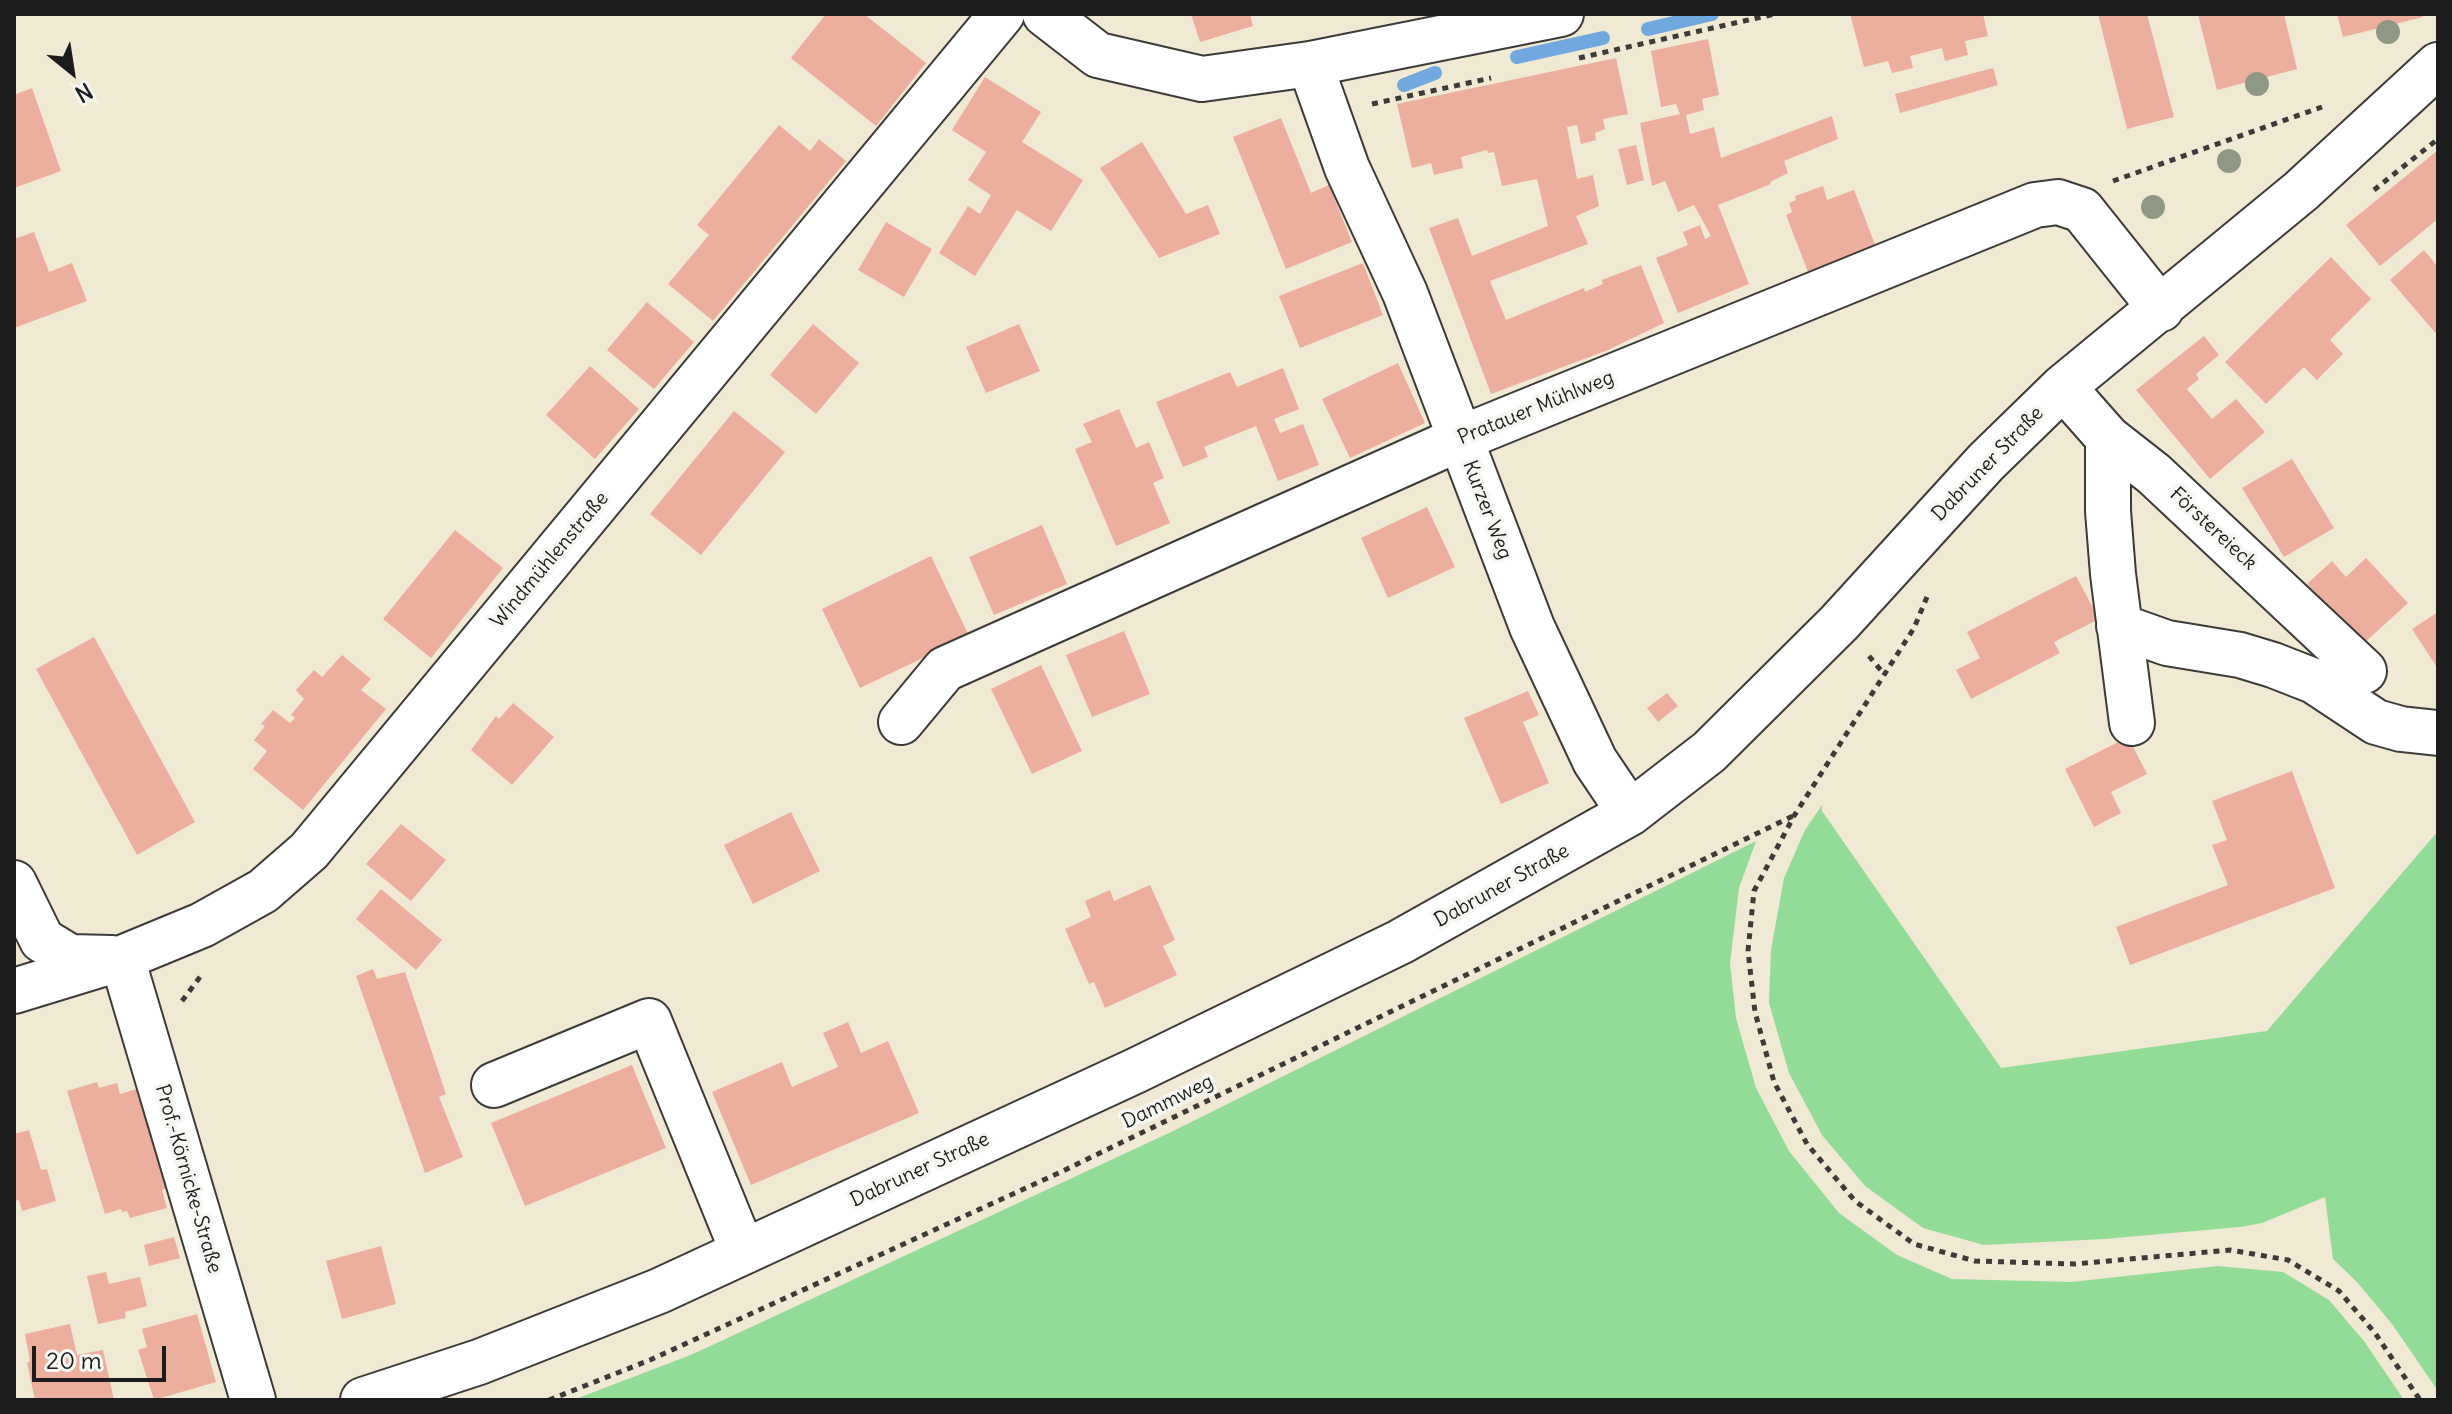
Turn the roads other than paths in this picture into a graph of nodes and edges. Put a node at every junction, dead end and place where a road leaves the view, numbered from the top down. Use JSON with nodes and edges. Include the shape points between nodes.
{"nodes":[{"id":1,"x":1002,"y":14,"type":"edge"},
{"id":2,"x":1045,"y":14,"type":"edge"},
{"id":3,"x":1561,"y":14,"type":"edge"},
{"id":4,"x":1310,"y":64,"type":"junction"},
{"id":5,"x":2438,"y":65,"type":"edge"},
{"id":6,"x":2161,"y":309,"type":"junction"},
{"id":7,"x":2063,"y":387,"type":"junction"},
{"id":8,"x":2108,"y":438,"type":"junction"},
{"id":9,"x":1459,"y":439,"type":"junction"},
{"id":10,"x":2119,"y":626,"type":"junction"},
{"id":11,"x":2364,"y":671,"type":"dead end"},
{"id":12,"x":901,"y":722,"type":"dead end"},
{"id":13,"x":2132,"y":723,"type":"dead end"},
{"id":14,"x":2438,"y":733,"type":"edge"},
{"id":15,"x":1630,"y":813,"type":"junction"},
{"id":16,"x":14,"y":883,"type":"edge"},
{"id":17,"x":122,"y":958,"type":"junction"},
{"id":18,"x":14,"y":991,"type":"edge"},
{"id":19,"x":494,"y":1085,"type":"dead end"},
{"id":20,"x":743,"y":1252,"type":"junction"},
{"id":21,"x":253,"y":1400,"type":"edge"},
{"id":22,"x":363,"y":1400,"type":"edge"}],
"edges":[{"from":1,"to":17,"type":"street","name":"Windmühlenstraße","via":[[309,851],[263,891],[202,925]]},
{"from":2,"to":4,"type":"street","via":[[1098,55],[1202,79]]},
{"from":3,"to":4,"type":"street"},
{"from":4,"to":9,"type":"street","name":"Kurzer Weg","via":[[1347,168],[1405,293]]},
{"from":5,"to":6,"type":"street","name":"Dabruner Straße"},
{"from":6,"to":7,"type":"street","name":"Dabruner Straße"},
{"from":6,"to":9,"type":"street","name":"Pratauer Mühlweg","via":[[2082,210],[2058,202],[2035,205]]},
{"from":7,"to":8,"type":"street","name":"Förstereieck"},
{"from":7,"to":15,"type":"street","name":"Dabruner Straße","via":[[1709,752]]},
{"from":8,"to":10,"type":"street","via":[[2108,511]]},
{"from":8,"to":11,"type":"street","name":"Förstereieck","via":[[2154,474]]},
{"from":9,"to":12,"type":"street","name":"Pratauer Mühlweg","via":[[945,669]]},
{"from":9,"to":15,"type":"street","name":"Kurzer Weg","via":[[1532,627],[1595,761]]},
{"from":10,"to":13,"type":"street"},
{"from":10,"to":14,"type":"street","via":[[2167,643],[2273,665],[2314,681],[2376,722]]},
{"from":15,"to":20,"type":"street","name":"Dabruner Straße","via":[[1400,942]]},
{"from":16,"to":17,"type":"street","via":[[42,940],[70,957]]},
{"from":17,"to":18,"type":"street","name":"Windmühlenstraße"},
{"from":17,"to":21,"type":"street","name":"Prof.-Körnicke-Straße"},
{"from":19,"to":20,"type":"street","via":[[649,1021]]},
{"from":20,"to":22,"type":"street","name":"Dabruner Straße","via":[[507,1351]]}]}
